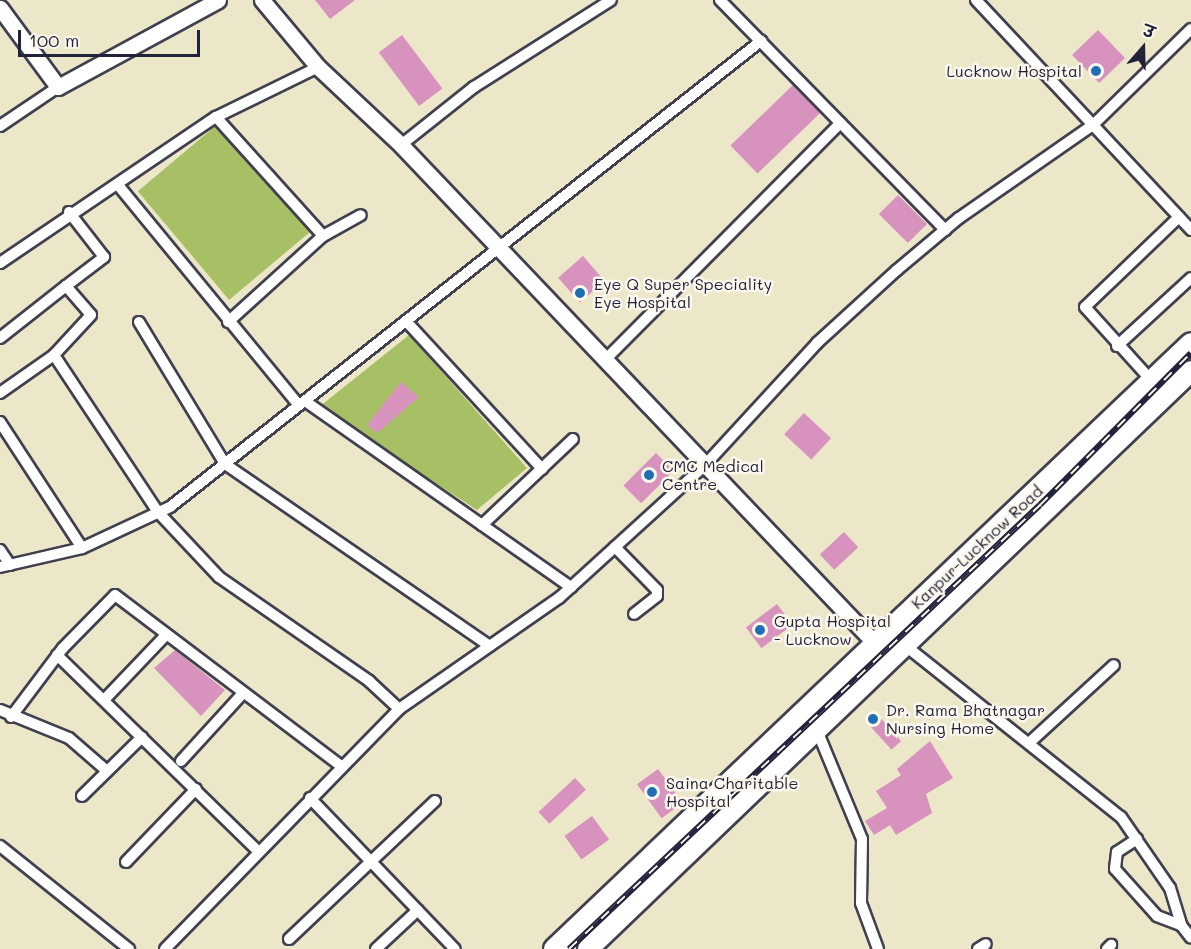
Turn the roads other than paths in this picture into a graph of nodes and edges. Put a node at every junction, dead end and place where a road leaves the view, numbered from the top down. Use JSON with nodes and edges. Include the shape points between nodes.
{"nodes":[{"id":1,"x":218,"y":0,"type":"edge"},
{"id":2,"x":262,"y":0,"type":"edge"},
{"id":3,"x":611,"y":0,"type":"edge"},
{"id":4,"x":720,"y":0,"type":"edge"},
{"id":5,"x":976,"y":0,"type":"edge"},
{"id":6,"x":0,"y":8,"type":"edge"},
{"id":7,"x":1191,"y":29,"type":"edge"},
{"id":8,"x":760,"y":41,"type":"junction"},
{"id":9,"x":318,"y":67,"type":"junction"},
{"id":10,"x":58,"y":87,"type":"junction"},
{"id":11,"x":216,"y":117,"type":"junction"},
{"id":12,"x":840,"y":123,"type":"junction"},
{"id":13,"x":1093,"y":125,"type":"junction"},
{"id":14,"x":0,"y":126,"type":"edge"},
{"id":15,"x":401,"y":145,"type":"junction"},
{"id":16,"x":118,"y":185,"type":"junction"},
{"id":17,"x":69,"y":212,"type":"junction"},
{"id":18,"x":361,"y":215,"type":"dead end"},
{"id":19,"x":1179,"y":217,"type":"junction"},
{"id":20,"x":945,"y":230,"type":"junction"},
{"id":21,"x":1191,"y":230,"type":"edge"},
{"id":22,"x":323,"y":236,"type":"junction"},
{"id":23,"x":499,"y":248,"type":"junction"},
{"id":24,"x":0,"y":263,"type":"edge"},
{"id":25,"x":1191,"y":278,"type":"edge"},
{"id":26,"x":66,"y":286,"type":"junction"},
{"id":27,"x":406,"y":321,"type":"junction"},
{"id":28,"x":139,"y":322,"type":"dead end"},
{"id":29,"x":228,"y":322,"type":"junction"},
{"id":30,"x":0,"y":338,"type":"edge"},
{"id":31,"x":1191,"y":343,"type":"edge"},
{"id":32,"x":1117,"y":346,"type":"junction"},
{"id":33,"x":54,"y":355,"type":"junction"},
{"id":34,"x":605,"y":360,"type":"junction"},
{"id":35,"x":1191,"y":371,"type":"edge"},
{"id":36,"x":1151,"y":380,"type":"junction"},
{"id":37,"x":0,"y":393,"type":"edge"},
{"id":38,"x":302,"y":403,"type":"junction"},
{"id":39,"x":0,"y":422,"type":"edge"},
{"id":40,"x":573,"y":439,"type":"dead end"},
{"id":41,"x":225,"y":464,"type":"junction"},
{"id":42,"x":705,"y":465,"type":"junction"},
{"id":43,"x":542,"y":469,"type":"junction"},
{"id":44,"x":158,"y":512,"type":"junction"},
{"id":45,"x":482,"y":525,"type":"junction"},
{"id":46,"x":615,"y":547,"type":"junction"},
{"id":47,"x":82,"y":548,"type":"junction"},
{"id":48,"x":0,"y":550,"type":"edge"},
{"id":49,"x":5,"y":566,"type":"edge"},
{"id":50,"x":571,"y":587,"type":"junction"},
{"id":51,"x":634,"y":614,"type":"dead end"},
{"id":52,"x":166,"y":635,"type":"junction"},
{"id":53,"x":490,"y":646,"type":"junction"},
{"id":54,"x":888,"y":648,"type":"junction"},
{"id":55,"x":57,"y":655,"type":"junction"},
{"id":56,"x":1114,"y":665,"type":"dead end"},
{"id":57,"x":243,"y":693,"type":"junction"},
{"id":58,"x":104,"y":700,"type":"junction"},
{"id":59,"x":399,"y":709,"type":"junction"},
{"id":60,"x":0,"y":710,"type":"edge"},
{"id":61,"x":11,"y":717,"type":"junction"},
{"id":62,"x":815,"y":727,"type":"junction"},
{"id":63,"x":142,"y":737,"type":"junction"},
{"id":64,"x":1029,"y":743,"type":"junction"},
{"id":65,"x":181,"y":761,"type":"dead end"},
{"id":66,"x":341,"y":766,"type":"junction"},
{"id":67,"x":107,"y":771,"type":"junction"},
{"id":68,"x":196,"y":789,"type":"junction"},
{"id":69,"x":82,"y":796,"type":"dead end"},
{"id":70,"x":310,"y":798,"type":"junction"},
{"id":71,"x":435,"y":801,"type":"dead end"},
{"id":72,"x":1137,"y":839,"type":"junction"},
{"id":73,"x":0,"y":846,"type":"edge"},
{"id":74,"x":258,"y":851,"type":"junction"},
{"id":75,"x":371,"y":860,"type":"junction"},
{"id":76,"x":126,"y":862,"type":"dead end"},
{"id":77,"x":418,"y":910,"type":"junction"},
{"id":78,"x":1181,"y":925,"type":"junction"},
{"id":79,"x":1191,"y":938,"type":"edge"},
{"id":80,"x":289,"y":939,"type":"dead end"},
{"id":81,"x":877,"y":948,"type":"edge"},
{"id":82,"x":129,"y":949,"type":"edge"},
{"id":83,"x":165,"y":949,"type":"edge"},
{"id":84,"x":376,"y":949,"type":"edge"},
{"id":85,"x":455,"y":949,"type":"edge"},
{"id":86,"x":554,"y":949,"type":"edge"},
{"id":87,"x":588,"y":949,"type":"edge"}],
"edges":[{"from":1,"to":10,"type":"street"},
{"from":2,"to":9,"type":"street"},
{"from":3,"to":15,"type":"street","via":[[474,87]]},
{"from":4,"to":8,"type":"street"},
{"from":5,"to":13,"type":"street"},
{"from":6,"to":10,"type":"street"},
{"from":7,"to":13,"type":"street"},
{"from":8,"to":12,"type":"street"},
{"from":8,"to":23,"type":"street"},
{"from":9,"to":11,"type":"street"},
{"from":9,"to":15,"type":"street"},
{"from":10,"to":14,"type":"street"},
{"from":11,"to":16,"type":"street"},
{"from":11,"to":22,"type":"street"},
{"from":12,"to":20,"type":"street"},
{"from":12,"to":34,"type":"street"},
{"from":13,"to":19,"type":"street"},
{"from":13,"to":20,"type":"street"},
{"from":15,"to":23,"type":"street"},
{"from":16,"to":17,"type":"street"},
{"from":16,"to":29,"type":"street"},
{"from":17,"to":24,"type":"street"},
{"from":17,"to":26,"type":"street","via":[[104,257]]},
{"from":18,"to":22,"type":"street"},
{"from":19,"to":21,"type":"street"},
{"from":19,"to":32,"type":"street","via":[[1085,307]]},
{"from":20,"to":42,"type":"street","via":[[817,342]]},
{"from":22,"to":29,"type":"street"},
{"from":23,"to":27,"type":"street"},
{"from":23,"to":34,"type":"street"},
{"from":25,"to":32,"type":"street"},
{"from":26,"to":30,"type":"street"},
{"from":26,"to":33,"type":"street","via":[[91,315]]},
{"from":27,"to":38,"type":"street"},
{"from":27,"to":43,"type":"street"},
{"from":28,"to":41,"type":"street"},
{"from":29,"to":38,"type":"street"},
{"from":31,"to":36,"type":"highway","name":"Kanpur-Lucknow Road"},
{"from":32,"to":36,"type":"street"},
{"from":33,"to":37,"type":"street"},
{"from":33,"to":44,"type":"street"},
{"from":34,"to":42,"type":"street"},
{"from":35,"to":54,"type":"highway","name":"Kanpur-Lucknow Road"},
{"from":36,"to":54,"type":"highway","name":"Kanpur-Lucknow Road"},
{"from":38,"to":41,"type":"street"},
{"from":38,"to":45,"type":"street"},
{"from":39,"to":47,"type":"street"},
{"from":40,"to":43,"type":"street"},
{"from":41,"to":44,"type":"street"},
{"from":41,"to":53,"type":"street"},
{"from":42,"to":46,"type":"street"},
{"from":42,"to":54,"type":"street"},
{"from":43,"to":45,"type":"street"},
{"from":44,"to":47,"type":"street"},
{"from":44,"to":59,"type":"street","via":[[219,577],[369,681]]},
{"from":45,"to":50,"type":"street"},
{"from":46,"to":50,"type":"street"},
{"from":46,"to":51,"type":"street","via":[[657,590],[657,596]]},
{"from":47,"to":49,"type":"street"},
{"from":48,"to":49,"type":"street"},
{"from":50,"to":53,"type":"street"},
{"from":52,"to":55,"type":"street","via":[[115,595]]},
{"from":52,"to":57,"type":"street"},
{"from":52,"to":58,"type":"street"},
{"from":53,"to":59,"type":"street"},
{"from":54,"to":62,"type":"highway","name":"Kanpur-Lucknow Road"},
{"from":54,"to":64,"type":"street","via":[[943,681]]},
{"from":54,"to":86,"type":"highway","name":"Kanpur-Lucknow Road"},
{"from":55,"to":58,"type":"street"},
{"from":55,"to":61,"type":"street"},
{"from":56,"to":64,"type":"street"},
{"from":57,"to":65,"type":"street"},
{"from":57,"to":66,"type":"street"},
{"from":58,"to":63,"type":"street"},
{"from":59,"to":66,"type":"street"},
{"from":60,"to":61,"type":"street"},
{"from":61,"to":67,"type":"street","via":[[69,738]]},
{"from":62,"to":81,"type":"street","via":[[862,839],[861,903]]},
{"from":62,"to":87,"type":"highway","name":"Kanpur-Lucknow Road"},
{"from":63,"to":67,"type":"street"},
{"from":63,"to":68,"type":"street"},
{"from":64,"to":72,"type":"street","via":[[1113,810]]},
{"from":66,"to":70,"type":"street"},
{"from":67,"to":69,"type":"street"},
{"from":68,"to":74,"type":"street"},
{"from":68,"to":76,"type":"street"},
{"from":70,"to":74,"type":"street"},
{"from":70,"to":75,"type":"street"},
{"from":71,"to":75,"type":"street"},
{"from":72,"to":78,"type":"street","via":[[1179,903]]},
{"from":72,"to":78,"type":"street","via":[[1117,852],[1115,868],[1158,916]]},
{"from":73,"to":82,"type":"street"},
{"from":74,"to":83,"type":"street"},
{"from":75,"to":77,"type":"street"},
{"from":75,"to":80,"type":"street"},
{"from":77,"to":84,"type":"street"},
{"from":77,"to":85,"type":"street"},
{"from":78,"to":79,"type":"street"}]}
